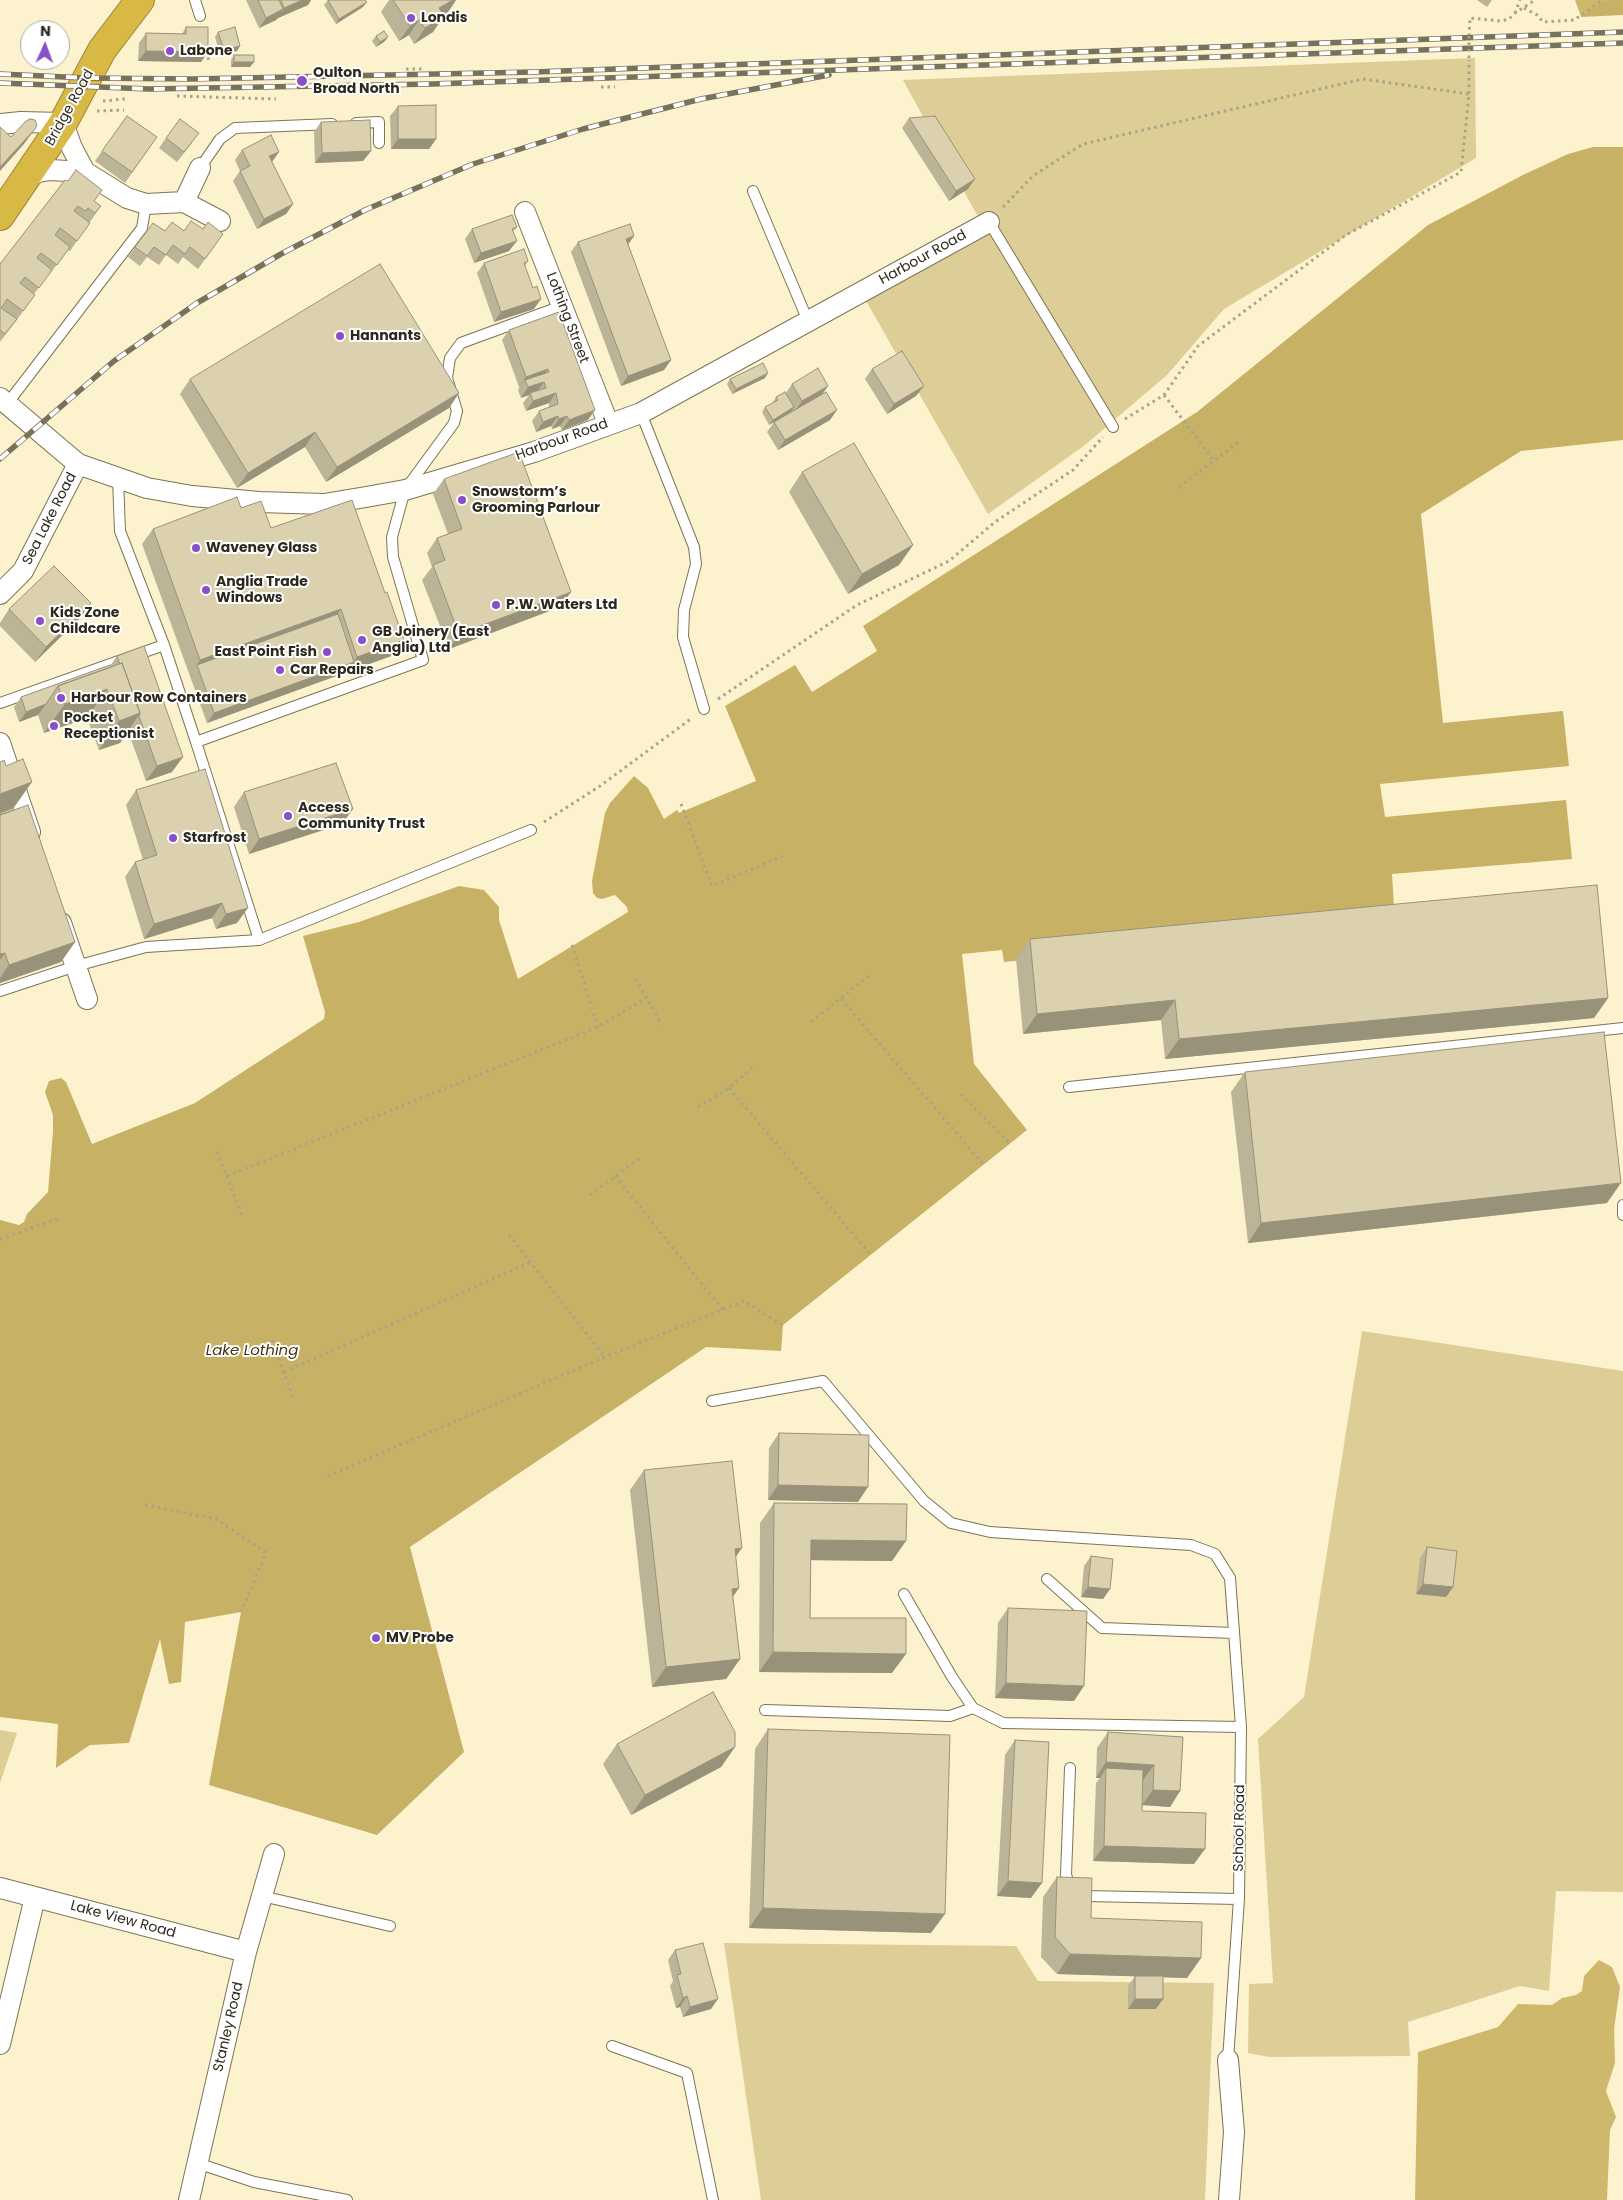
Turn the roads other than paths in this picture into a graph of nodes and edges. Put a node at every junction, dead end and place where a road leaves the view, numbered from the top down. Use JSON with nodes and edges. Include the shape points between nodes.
{"nodes":[{"id":1,"x":140,"y":0,"type":"edge"},
{"id":2,"x":194,"y":0,"type":"edge"},
{"id":3,"x":200,"y":16,"type":"road end"},
{"id":4,"x":63,"y":123,"type":"junction"},
{"id":5,"x":0,"y":124,"type":"edge"},
{"id":6,"x":379,"y":143,"type":"dead end"},
{"id":7,"x":200,"y":168,"type":"joint"},
{"id":8,"x":85,"y":172,"type":"junction"},
{"id":9,"x":26,"y":179,"type":"junction"},
{"id":10,"x":753,"y":191,"type":"dead end"},
{"id":11,"x":184,"y":202,"type":"junction"},
{"id":12,"x":146,"y":204,"type":"junction"},
{"id":13,"x":525,"y":212,"type":"dead end"},
{"id":14,"x":0,"y":216,"type":"edge"},
{"id":15,"x":220,"y":221,"type":"dead end"},
{"id":16,"x":989,"y":222,"type":"joint"},
{"id":17,"x":562,"y":306,"type":"junction"},
{"id":18,"x":808,"y":321,"type":"junction"},
{"id":19,"x":3,"y":401,"type":"edge"},
{"id":20,"x":641,"y":413,"type":"junction"},
{"id":21,"x":608,"y":423,"type":"junction"},
{"id":22,"x":1113,"y":426,"type":"road end"},
{"id":23,"x":78,"y":464,"type":"junction"},
{"id":24,"x":118,"y":479,"type":"junction"},
{"id":25,"x":405,"y":490,"type":"junction"},
{"id":26,"x":0,"y":594,"type":"edge"},
{"id":27,"x":164,"y":645,"type":"junction"},
{"id":28,"x":0,"y":703,"type":"edge"},
{"id":29,"x":704,"y":709,"type":"road end"},
{"id":30,"x":196,"y":742,"type":"junction"},
{"id":31,"x":0,"y":743,"type":"edge"},
{"id":32,"x":531,"y":830,"type":"road end"},
{"id":33,"x":35,"y":845,"type":"edge"},
{"id":34,"x":54,"y":901,"type":"edge"},
{"id":35,"x":259,"y":940,"type":"junction"},
{"id":36,"x":76,"y":966,"type":"junction"},
{"id":37,"x":0,"y":991,"type":"edge"},
{"id":38,"x":87,"y":999,"type":"dead end"},
{"id":39,"x":1623,"y":1028,"type":"edge"},
{"id":40,"x":1069,"y":1087,"type":"dead end"},
{"id":41,"x":1623,"y":1205,"type":"edge"},
{"id":42,"x":1623,"y":1215,"type":"edge"},
{"id":43,"x":712,"y":1401,"type":"dead end"},
{"id":44,"x":1047,"y":1579,"type":"dead end"},
{"id":45,"x":904,"y":1594,"type":"dead end"},
{"id":46,"x":1234,"y":1633,"type":"junction"},
{"id":47,"x":973,"y":1708,"type":"junction"},
{"id":48,"x":765,"y":1710,"type":"dead end"},
{"id":49,"x":1242,"y":1727,"type":"junction"},
{"id":50,"x":1070,"y":1768,"type":"dead end"},
{"id":51,"x":274,"y":1854,"type":"dead end"},
{"id":52,"x":0,"y":1888,"type":"edge"},
{"id":53,"x":262,"y":1896,"type":"junction"},
{"id":54,"x":35,"y":1897,"type":"junction"},
{"id":55,"x":1239,"y":1899,"type":"junction"},
{"id":56,"x":390,"y":1926,"type":"dead end"},
{"id":57,"x":246,"y":1952,"type":"junction"},
{"id":58,"x":0,"y":2044,"type":"edge"},
{"id":59,"x":612,"y":2046,"type":"dead end"},
{"id":60,"x":1228,"y":2060,"type":"joint"},
{"id":61,"x":197,"y":2163,"type":"junction"},
{"id":62,"x":189,"y":2200,"type":"edge"},
{"id":63,"x":347,"y":2200,"type":"edge"},
{"id":64,"x":713,"y":2200,"type":"edge"},
{"id":65,"x":1229,"y":2200,"type":"edge"}],
"edges":[{"from":1,"to":4,"type":"highway","name":"Bridge Road","via":[[102,50]]},
{"from":2,"to":3,"type":"lane"},
{"from":4,"to":5,"type":"street"},
{"from":4,"to":8,"type":"street"},
{"from":4,"to":9,"type":"highway","name":"Bridge Road"},
{"from":6,"to":7,"type":"lane","via":[[379,122],[235,128],[220,139]]},
{"from":7,"to":11,"type":"street"},
{"from":8,"to":9,"type":"street","via":[[50,170]]},
{"from":8,"to":12,"type":"street","via":[[127,198]]},
{"from":9,"to":14,"type":"highway","name":"Bridge Road"},
{"from":10,"to":18,"type":"lane"},
{"from":11,"to":12,"type":"street"},
{"from":11,"to":15,"type":"street"},
{"from":12,"to":19,"type":"lane","via":[[142,228]]},
{"from":13,"to":17,"type":"street","name":"Lothing Street"},
{"from":16,"to":18,"type":"street","name":"Harbour Road"},
{"from":16,"to":22,"type":"lane"},
{"from":17,"to":21,"type":"street","name":"Lothing Street"},
{"from":17,"to":25,"type":"lane","via":[[460,343],[454,350],[447,366],[447,378],[458,411],[454,423]]},
{"from":18,"to":20,"type":"street","name":"Harbour Road"},
{"from":19,"to":23,"type":"street","name":"Harbour Road"},
{"from":20,"to":21,"type":"street","name":"Harbour Road"},
{"from":20,"to":29,"type":"lane","via":[[694,546],[696,564],[684,610],[683,637]]},
{"from":21,"to":25,"type":"street","name":"Harbour Road","via":[[534,452]]},
{"from":23,"to":24,"type":"street","name":"Harbour Road"},
{"from":23,"to":26,"type":"street","name":"Sea Lake Road","via":[[22,571]]},
{"from":24,"to":25,"type":"street","name":"Harbour Road","via":[[192,496],[259,502],[324,504]]},
{"from":24,"to":27,"type":"lane","via":[[120,531]]},
{"from":25,"to":30,"type":"lane","via":[[392,537],[393,557],[423,660]]},
{"from":27,"to":28,"type":"lane"},
{"from":27,"to":30,"type":"lane"},
{"from":30,"to":35,"type":"lane"},
{"from":31,"to":33,"type":"street"},
{"from":32,"to":35,"type":"lane"},
{"from":34,"to":36,"type":"street"},
{"from":35,"to":36,"type":"lane","via":[[146,947]]},
{"from":36,"to":37,"type":"lane"},
{"from":36,"to":38,"type":"street"},
{"from":39,"to":40,"type":"lane"},
{"from":41,"to":42,"type":"lane"},
{"from":43,"to":46,"type":"lane","name":"School Road","via":[[823,1381],[924,1501],[951,1523],[990,1532],[1191,1545],[1215,1554],[1230,1578]]},
{"from":44,"to":46,"type":"lane","via":[[1102,1628]]},
{"from":45,"to":47,"type":"lane"},
{"from":46,"to":49,"type":"lane","name":"School Road"},
{"from":47,"to":48,"type":"lane","via":[[950,1716]]},
{"from":47,"to":49,"type":"lane","via":[[1003,1722]]},
{"from":49,"to":55,"type":"lane","name":"School Road"},
{"from":50,"to":55,"type":"lane","via":[[1066,1875],[1070,1886],[1084,1896]]},
{"from":51,"to":53,"type":"street","name":"Stanley Road"},
{"from":52,"to":54,"type":"street","name":"Lake View Road"},
{"from":53,"to":56,"type":"lane"},
{"from":53,"to":57,"type":"street","name":"Stanley Road"},
{"from":54,"to":57,"type":"street","name":"Lake View Road"},
{"from":54,"to":58,"type":"street"},
{"from":55,"to":60,"type":"lane","name":"School Road"},
{"from":57,"to":61,"type":"street","name":"Stanley Road"},
{"from":59,"to":64,"type":"lane","via":[[687,2073]]},
{"from":60,"to":65,"type":"street","name":"School Road","via":[[1234,2132]]},
{"from":61,"to":62,"type":"street","name":"Stanley Road"},
{"from":61,"to":63,"type":"lane","via":[[254,2182]]}]}
